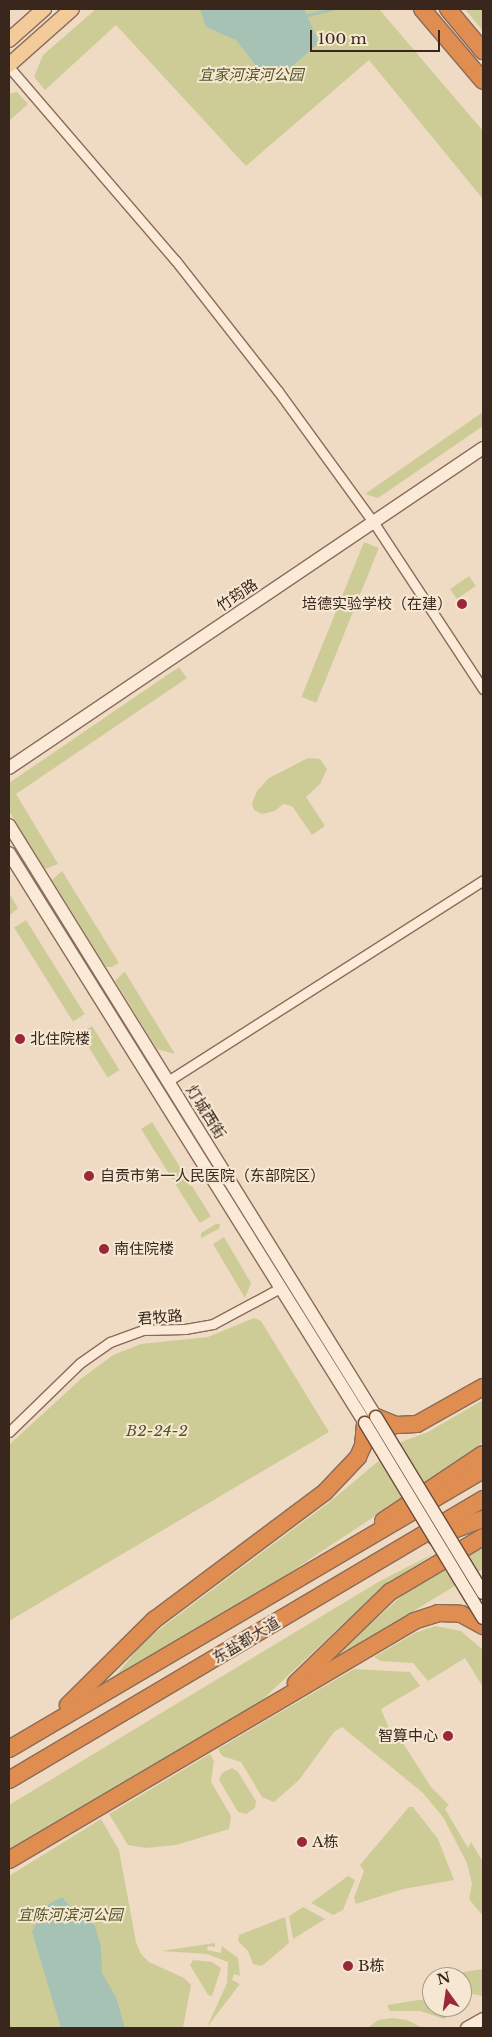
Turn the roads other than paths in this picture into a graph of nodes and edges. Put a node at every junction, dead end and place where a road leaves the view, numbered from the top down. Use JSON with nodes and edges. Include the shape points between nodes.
{"nodes":[{"id":1,"x":44,"y":9,"type":"edge"},
{"id":2,"x":72,"y":9,"type":"edge"},
{"id":3,"x":422,"y":9,"type":"edge"},
{"id":4,"x":448,"y":9,"type":"edge"},
{"id":5,"x":9,"y":40,"type":"edge"},
{"id":6,"x":483,"y":51,"type":"edge"},
{"id":7,"x":9,"y":66,"type":"edge"},
{"id":8,"x":483,"y":81,"type":"edge"},
{"id":9,"x":483,"y":448,"type":"edge"},
{"id":10,"x":374,"y":523,"type":"junction"},
{"id":11,"x":483,"y":689,"type":"edge"},
{"id":12,"x":9,"y":768,"type":"edge"},
{"id":13,"x":9,"y":825,"type":"edge"},
{"id":14,"x":9,"y":853,"type":"edge"},
{"id":15,"x":483,"y":880,"type":"edge"},
{"id":16,"x":168,"y":1081,"type":"junction"},
{"id":17,"x":280,"y":1288,"type":"junction"},
{"id":18,"x":483,"y":1387,"type":"edge"},
{"id":19,"x":371,"y":1420,"type":"junction"},
{"id":20,"x":9,"y":1432,"type":"edge"},
{"id":21,"x":483,"y":1454,"type":"edge"},
{"id":22,"x":483,"y":1470,"type":"edge"},
{"id":23,"x":483,"y":1499,"type":"edge"},
{"id":24,"x":483,"y":1519,"type":"edge"},
{"id":25,"x":483,"y":1537,"type":"edge"},
{"id":26,"x":344,"y":1553,"type":"junction"},
{"id":27,"x":391,"y":1554,"type":"junction"},
{"id":28,"x":483,"y":1593,"type":"edge"},
{"id":29,"x":483,"y":1618,"type":"edge"},
{"id":30,"x":483,"y":1626,"type":"edge"},
{"id":31,"x":274,"y":1703,"type":"junction"},
{"id":32,"x":34,"y":1734,"type":"junction"},
{"id":33,"x":9,"y":1749,"type":"edge"},
{"id":34,"x":9,"y":1780,"type":"edge"},
{"id":35,"x":9,"y":1860,"type":"edge"},
{"id":36,"x":483,"y":2019,"type":"edge"},
{"id":37,"x":467,"y":2028,"type":"edge"}],
"edges":[{"from":1,"to":5,"type":"main road"},
{"from":2,"to":7,"type":"main road"},
{"from":3,"to":8,"type":"highway"},
{"from":4,"to":6,"type":"highway"},
{"from":7,"to":10,"type":"street","via":[[176,261],[278,391]]},
{"from":9,"to":10,"type":"street","name":"竹筠路"},
{"from":10,"to":11,"type":"street"},
{"from":10,"to":12,"type":"street","name":"竹筠路"},
{"from":13,"to":16,"type":"street","name":"灯城西街"},
{"from":14,"to":17,"type":"street","name":"灯城西街"},
{"from":15,"to":16,"type":"street"},
{"from":16,"to":19,"type":"street","name":"灯城西街"},
{"from":17,"to":19,"type":"street","name":"灯城西街"},
{"from":17,"to":20,"type":"street","name":"君牧路","via":[[213,1324],[185,1330],[144,1330],[110,1342],[75,1368]]},
{"from":18,"to":19,"type":"highway","via":[[417,1424],[396,1425]]},
{"from":19,"to":28,"type":"street","bridge":true},
{"from":19,"to":29,"type":"street","bridge":true},
{"from":19,"to":32,"type":"highway","via":[[358,1457],[324,1493],[154,1620],[81,1695]]},
{"from":21,"to":26,"type":"highway","via":[[397,1509]]},
{"from":22,"to":26,"type":"highway","name":"东盐都大道"},
{"from":23,"to":27,"type":"highway","name":"东盐都大道"},
{"from":24,"to":27,"type":"highway"},
{"from":25,"to":31,"type":"highway","via":[[390,1592]]},
{"from":26,"to":32,"type":"highway","name":"东盐都大道"},
{"from":27,"to":34,"type":"highway","name":"东盐都大道"},
{"from":30,"to":31,"type":"highway","via":[[461,1614],[427,1614]]},
{"from":31,"to":35,"type":"highway"},
{"from":32,"to":33,"type":"highway","name":"东盐都大道"},
{"from":36,"to":37,"type":"street"}]}
